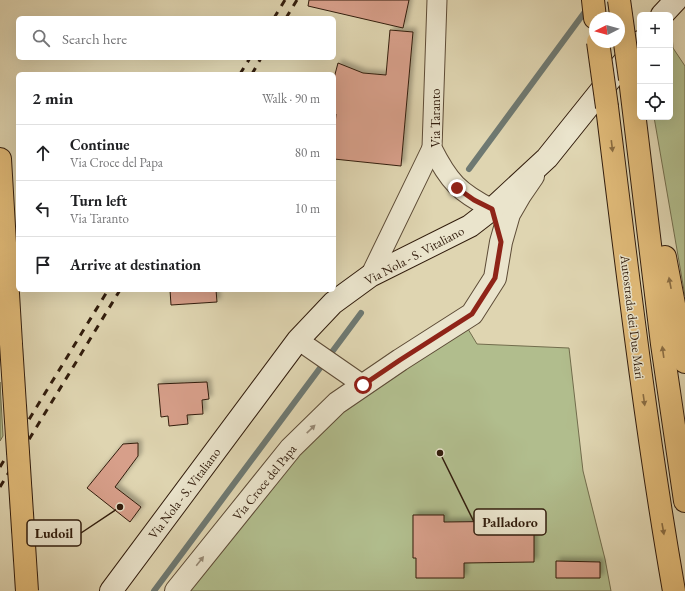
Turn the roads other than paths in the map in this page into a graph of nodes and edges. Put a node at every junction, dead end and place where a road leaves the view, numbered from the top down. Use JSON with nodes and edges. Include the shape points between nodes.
{"nodes":[{"id":1,"x":437,"y":0,"type":"edge"},
{"id":2,"x":593,"y":0,"type":"edge"},
{"id":3,"x":619,"y":0,"type":"edge"},
{"id":4,"x":676,"y":0,"type":"edge"},
{"id":5,"x":594,"y":12,"type":"edge"},
{"id":6,"x":665,"y":12,"type":"edge"},
{"id":7,"x":637,"y":46,"type":"edge"},
{"id":8,"x":599,"y":48,"type":"edge"},
{"id":9,"x":630,"y":79,"type":"junction"},
{"id":10,"x":432,"y":148,"type":"junction"},
{"id":11,"x":547,"y":158,"type":"junction"},
{"id":12,"x":0,"y":159,"type":"edge"},
{"id":13,"x":492,"y":209,"type":"junction"},
{"id":14,"x":501,"y":242,"type":"junction"},
{"id":15,"x":370,"y":276,"type":"junction"},
{"id":16,"x":298,"y":340,"type":"junction"},
{"id":17,"x":685,"y":362,"type":"edge"},
{"id":18,"x":363,"y":385,"type":"junction"},
{"id":19,"x":685,"y":501,"type":"edge"},
{"id":20,"x":27,"y":591,"type":"edge"},
{"id":21,"x":111,"y":591,"type":"edge"},
{"id":22,"x":176,"y":591,"type":"edge"},
{"id":23,"x":674,"y":591,"type":"edge"}],
"edges":[{"from":1,"to":10,"type":"street","name":"Via Taranto"},
{"from":2,"to":5,"type":"main road"},
{"from":3,"to":9,"type":"main road","name":"Autostrada dei Due Mari","bridge":true},
{"from":4,"to":6,"type":"main road"},
{"from":7,"to":11,"type":"main road","name":"Via Nola - S. Vitaliano"},
{"from":8,"to":23,"type":"main road","name":"Autostrada dei Due Mari","one_way":true,"bridge":true,"via":[[636,345]]},
{"from":17,"to":9,"type":"main road","one_way":true},
{"from":19,"to":9,"type":"main road","name":"Autostrada dei Due Mari","one_way":true,"via":[[662,344]]},
{"from":10,"to":13,"type":"street","name":"Via Taranto","via":[[442,169],[457,188]]},
{"from":10,"to":15,"type":"street"},
{"from":11,"to":13,"type":"main road","name":"Via Nola - S. Vitaliano"},
{"from":11,"to":14,"type":"main road","name":"Via Croce del Papa","via":[[509,214]]},
{"from":12,"to":20,"type":"main road","bridge":true},
{"from":13,"to":14,"type":"main road","name":"Via Croce del Papa"},
{"from":13,"to":15,"type":"main road","name":"Via Nola - S. Vitaliano","via":[[470,226]]},
{"from":14,"to":18,"type":"main road","name":"Via Croce del Papa","via":[[495,278],[472,314]]},
{"from":15,"to":16,"type":"main road","name":"Via Nola - S. Vitaliano","via":[[333,303]]},
{"from":16,"to":18,"type":"street"},
{"from":16,"to":21,"type":"main road","name":"Via Nola - S. Vitaliano"},
{"from":22,"to":18,"type":"main road","name":"Via Croce del Papa","one_way":true,"via":[[291,448],[337,403]]}]}
